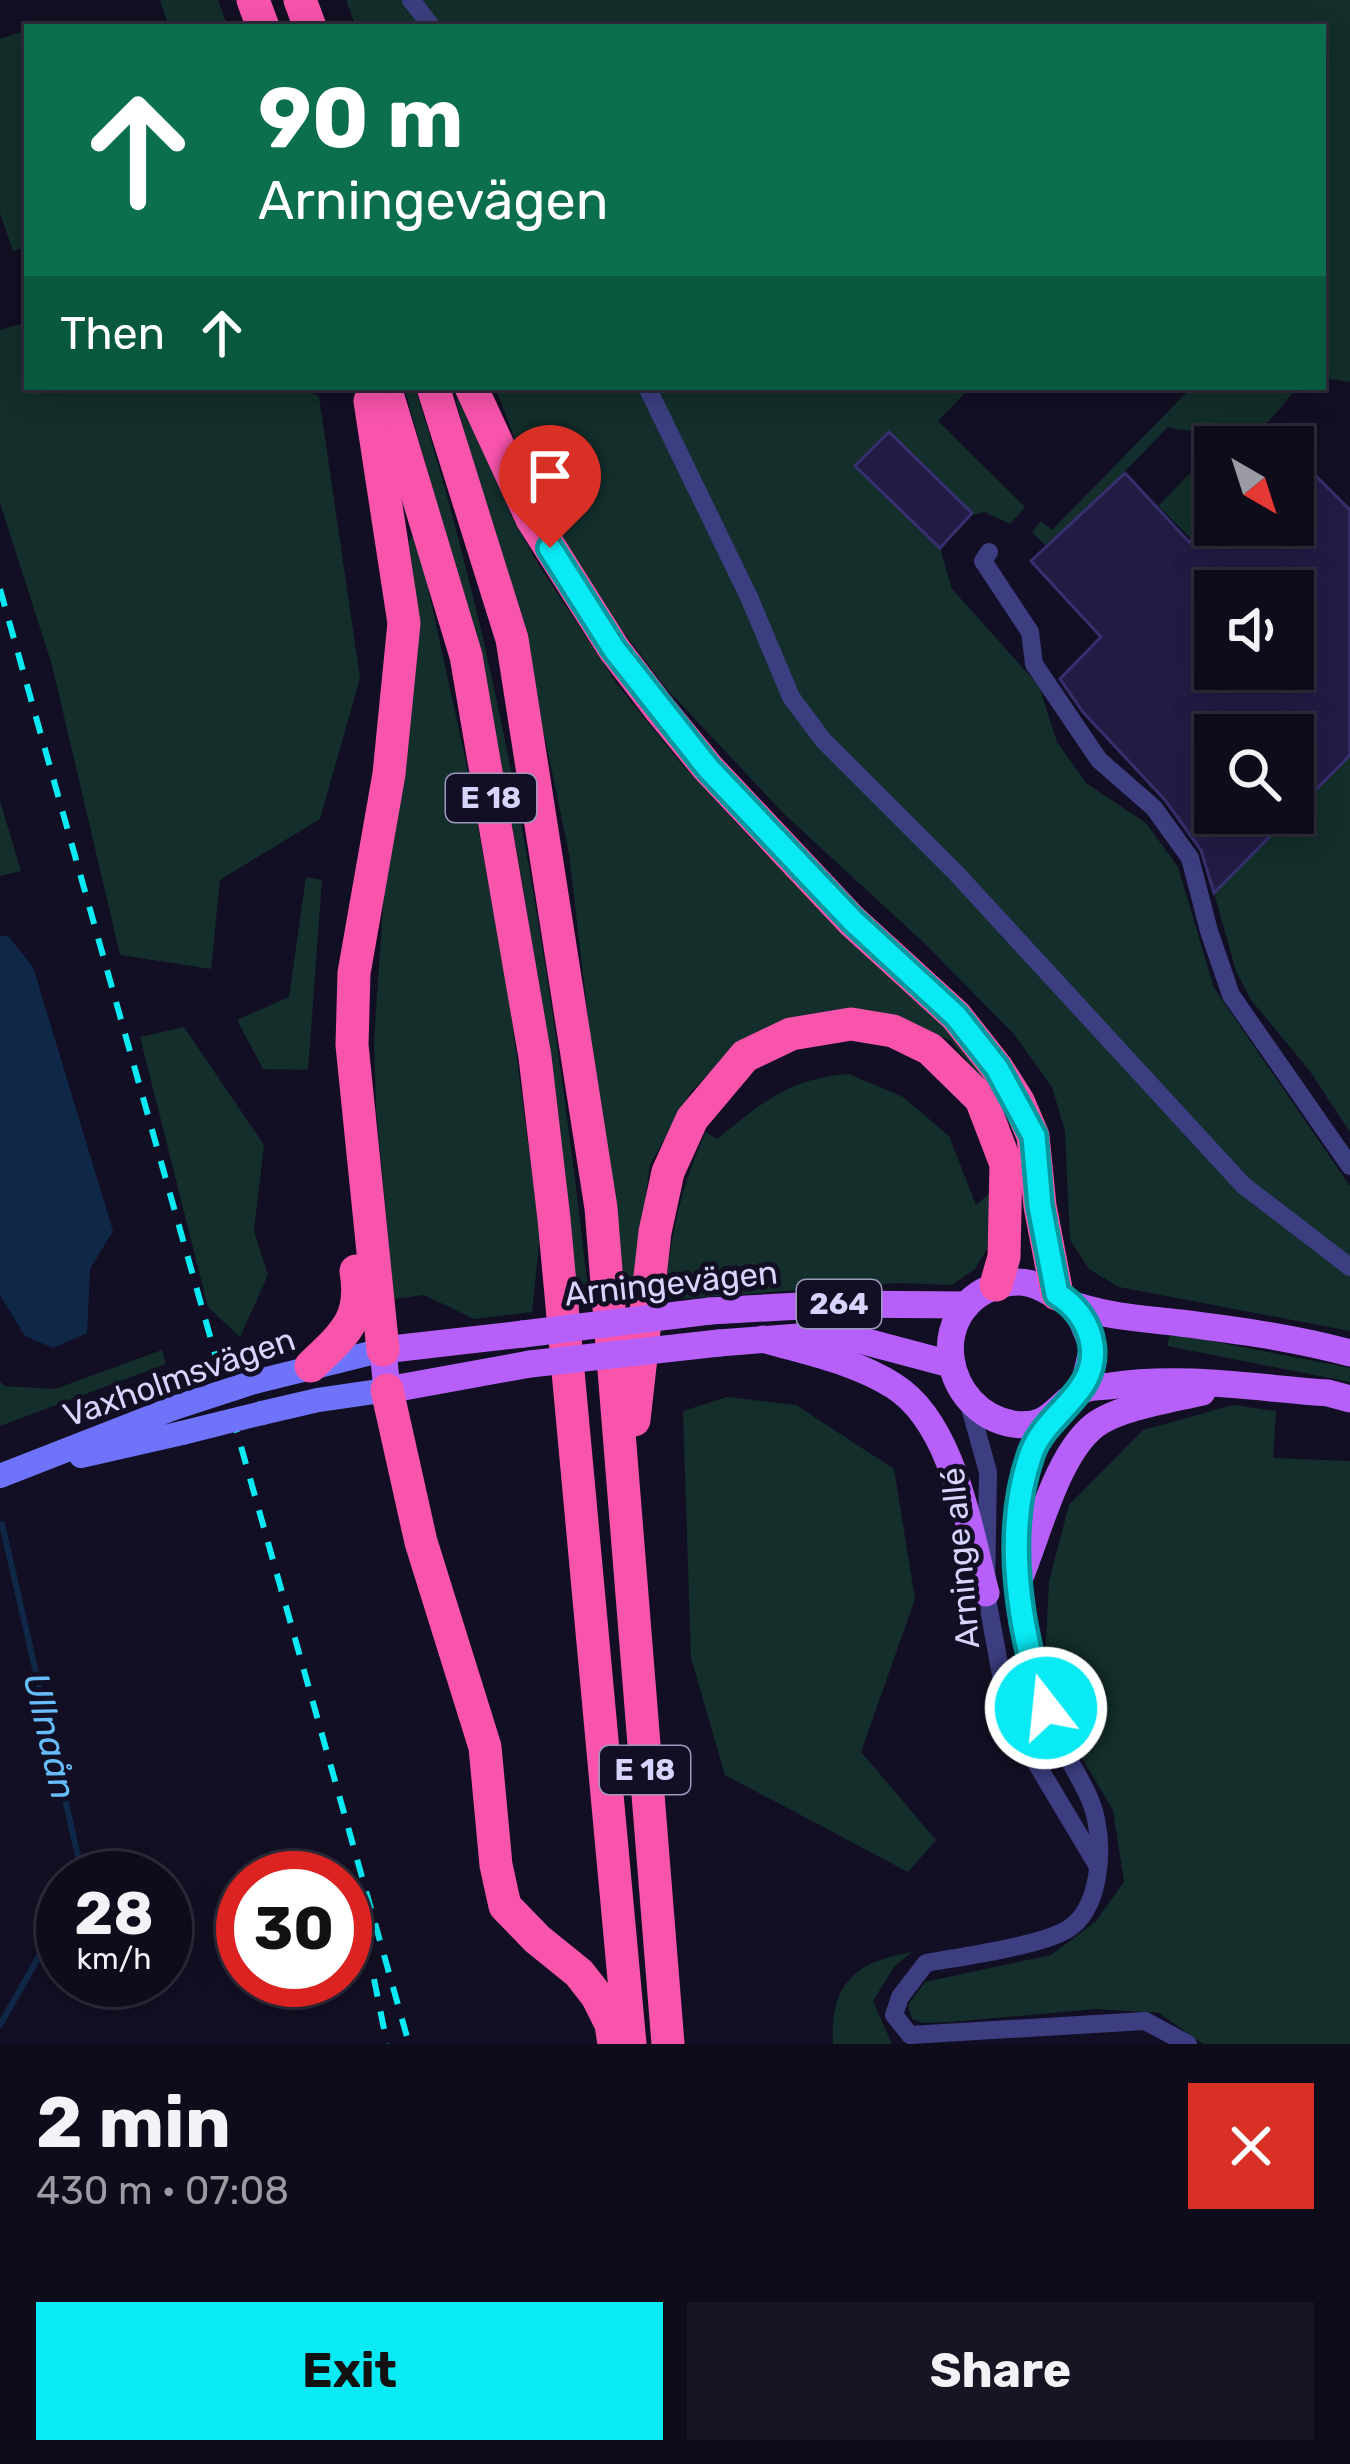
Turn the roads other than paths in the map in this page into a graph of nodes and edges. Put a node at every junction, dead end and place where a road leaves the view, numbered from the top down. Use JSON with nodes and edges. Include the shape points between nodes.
{"nodes":[{"id":1,"x":411,"y":0,"type":"edge"},
{"id":2,"x":430,"y":24,"type":"edge"},
{"id":3,"x":368,"y":390,"type":"edge"},
{"id":4,"x":386,"y":390,"type":"edge"},
{"id":5,"x":434,"y":390,"type":"edge"},
{"id":6,"x":472,"y":390,"type":"edge"},
{"id":7,"x":648,"y":390,"type":"edge"},
{"id":8,"x":989,"y":553,"type":"dead end"},
{"id":9,"x":352,"y":1045,"type":"junction"},
{"id":10,"x":1350,"y":1166,"type":"edge"},
{"id":11,"x":1350,"y":1267,"type":"edge"},
{"id":12,"x":996,"y":1286,"type":"junction"},
{"id":13,"x":1067,"y":1300,"type":"junction"},
{"id":14,"x":967,"y":1306,"type":"junction"},
{"id":15,"x":764,"y":1340,"type":"junction"},
{"id":16,"x":383,"y":1350,"type":"junction"},
{"id":17,"x":1350,"y":1353,"type":"edge"},
{"id":18,"x":950,"y":1364,"type":"junction"},
{"id":19,"x":311,"y":1366,"type":"junction"},
{"id":20,"x":1229,"y":1385,"type":"junction"},
{"id":21,"x":1084,"y":1389,"type":"junction"},
{"id":22,"x":387,"y":1390,"type":"junction"},
{"id":23,"x":1350,"y":1399,"type":"edge"},
{"id":24,"x":969,"y":1404,"type":"junction"},
{"id":25,"x":1051,"y":1419,"type":"junction"},
{"id":26,"x":4,"y":1474,"type":"edge"},
{"id":27,"x":1018,"y":1582,"type":"junction"},
{"id":28,"x":986,"y":1593,"type":"junction"},
{"id":29,"x":632,"y":1623,"type":"junction"},
{"id":30,"x":1096,"y":1865,"type":"junction"},
{"id":31,"x":614,"y":2044,"type":"edge"},
{"id":32,"x":630,"y":2044,"type":"edge"},
{"id":33,"x":668,"y":2044,"type":"edge"},
{"id":34,"x":1188,"y":2044,"type":"edge"}],
"edges":[{"from":1,"to":2,"type":"street"},
{"from":3,"to":9,"type":"highway","via":[[404,623],[389,774],[354,973]]},
{"from":4,"to":32,"type":"highway","number":"E 18","via":[[466,656],[535,1057]]},
{"from":5,"to":29,"type":"highway","number":"E 18","via":[[512,639],[601,1208]]},
{"from":6,"to":13,"type":"highway","via":[[532,519],[659,708],[997,1068],[1034,1136],[1040,1206]]},
{"from":7,"to":11,"type":"street","via":[[790,697],[823,740],[1243,1185]]},
{"from":8,"to":10,"type":"street","via":[[983,561],[1030,632],[1034,664],[1100,760],[1154,808],[1190,858],[1231,995]]},
{"from":9,"to":16,"type":"highway"},
{"from":9,"to":19,"type":"highway","via":[[338,1077],[358,1311]]},
{"from":12,"to":13,"type":"main road","via":[[1040,1283]]},
{"from":12,"to":14,"type":"main road"},
{"from":12,"to":29,"type":"highway","via":[[1006,1164],[981,1100],[956,1070],[893,1031],[851,1024],[791,1034],[745,1056],[692,1119],[668,1172],[656,1232],[634,1404]]},
{"from":13,"to":17,"type":"main road"},
{"from":13,"to":21,"type":"main road","via":[[1093,1347]]},
{"from":14,"to":16,"type":"main road","name":"Arningevägen","number":"264","bridge":true,"via":[[710,1311]]},
{"from":14,"to":18,"type":"main road","via":[[951,1335]]},
{"from":15,"to":18,"type":"main road","name":"Arningevägen","number":"264","via":[[836,1334]]},
{"from":15,"to":22,"type":"main road","name":"Arningevägen","number":"264","bridge":true,"via":[[530,1364]]},
{"from":15,"to":28,"type":"main road","via":[[844,1362],[897,1388],[931,1424],[955,1478]]},
{"from":16,"to":19,"type":"main road","name":"Vaxholmsvägen"},
{"from":16,"to":22,"type":"main road"},
{"from":18,"to":24,"type":"main road"},
{"from":19,"to":26,"type":"main road","name":"Vaxholmsvägen","bridge":true,"via":[[173,1408]]},
{"from":20,"to":21,"type":"main road","via":[[1153,1379]]},
{"from":20,"to":23,"type":"main road"},
{"from":20,"to":27,"type":"main road","via":[[1096,1424],[1067,1455]]},
{"from":21,"to":25,"type":"main road"},
{"from":22,"to":26,"type":"main road","bridge":true},
{"from":22,"to":31,"type":"highway","via":[[421,1542],[485,1748],[506,1906],[579,1972]]},
{"from":24,"to":25,"type":"main road","via":[[989,1419],[1021,1425]]},
{"from":24,"to":28,"type":"street","name":"Arninge allé","via":[[988,1472]]},
{"from":25,"to":27,"type":"street","name":"Arninge allé","via":[[1031,1451],[1019,1502]]},
{"from":27,"to":30,"type":"street","name":"Arninge allé","via":[[1038,1684],[1096,1820]]},
{"from":28,"to":30,"type":"street","name":"Arninge allé","via":[[1004,1690]]},
{"from":29,"to":33,"type":"highway","number":"E 18"},
{"from":30,"to":34,"type":"street","via":[[1093,1898],[1069,1928],[926,1963],[894,2015],[910,2035],[1145,2021]]}]}
